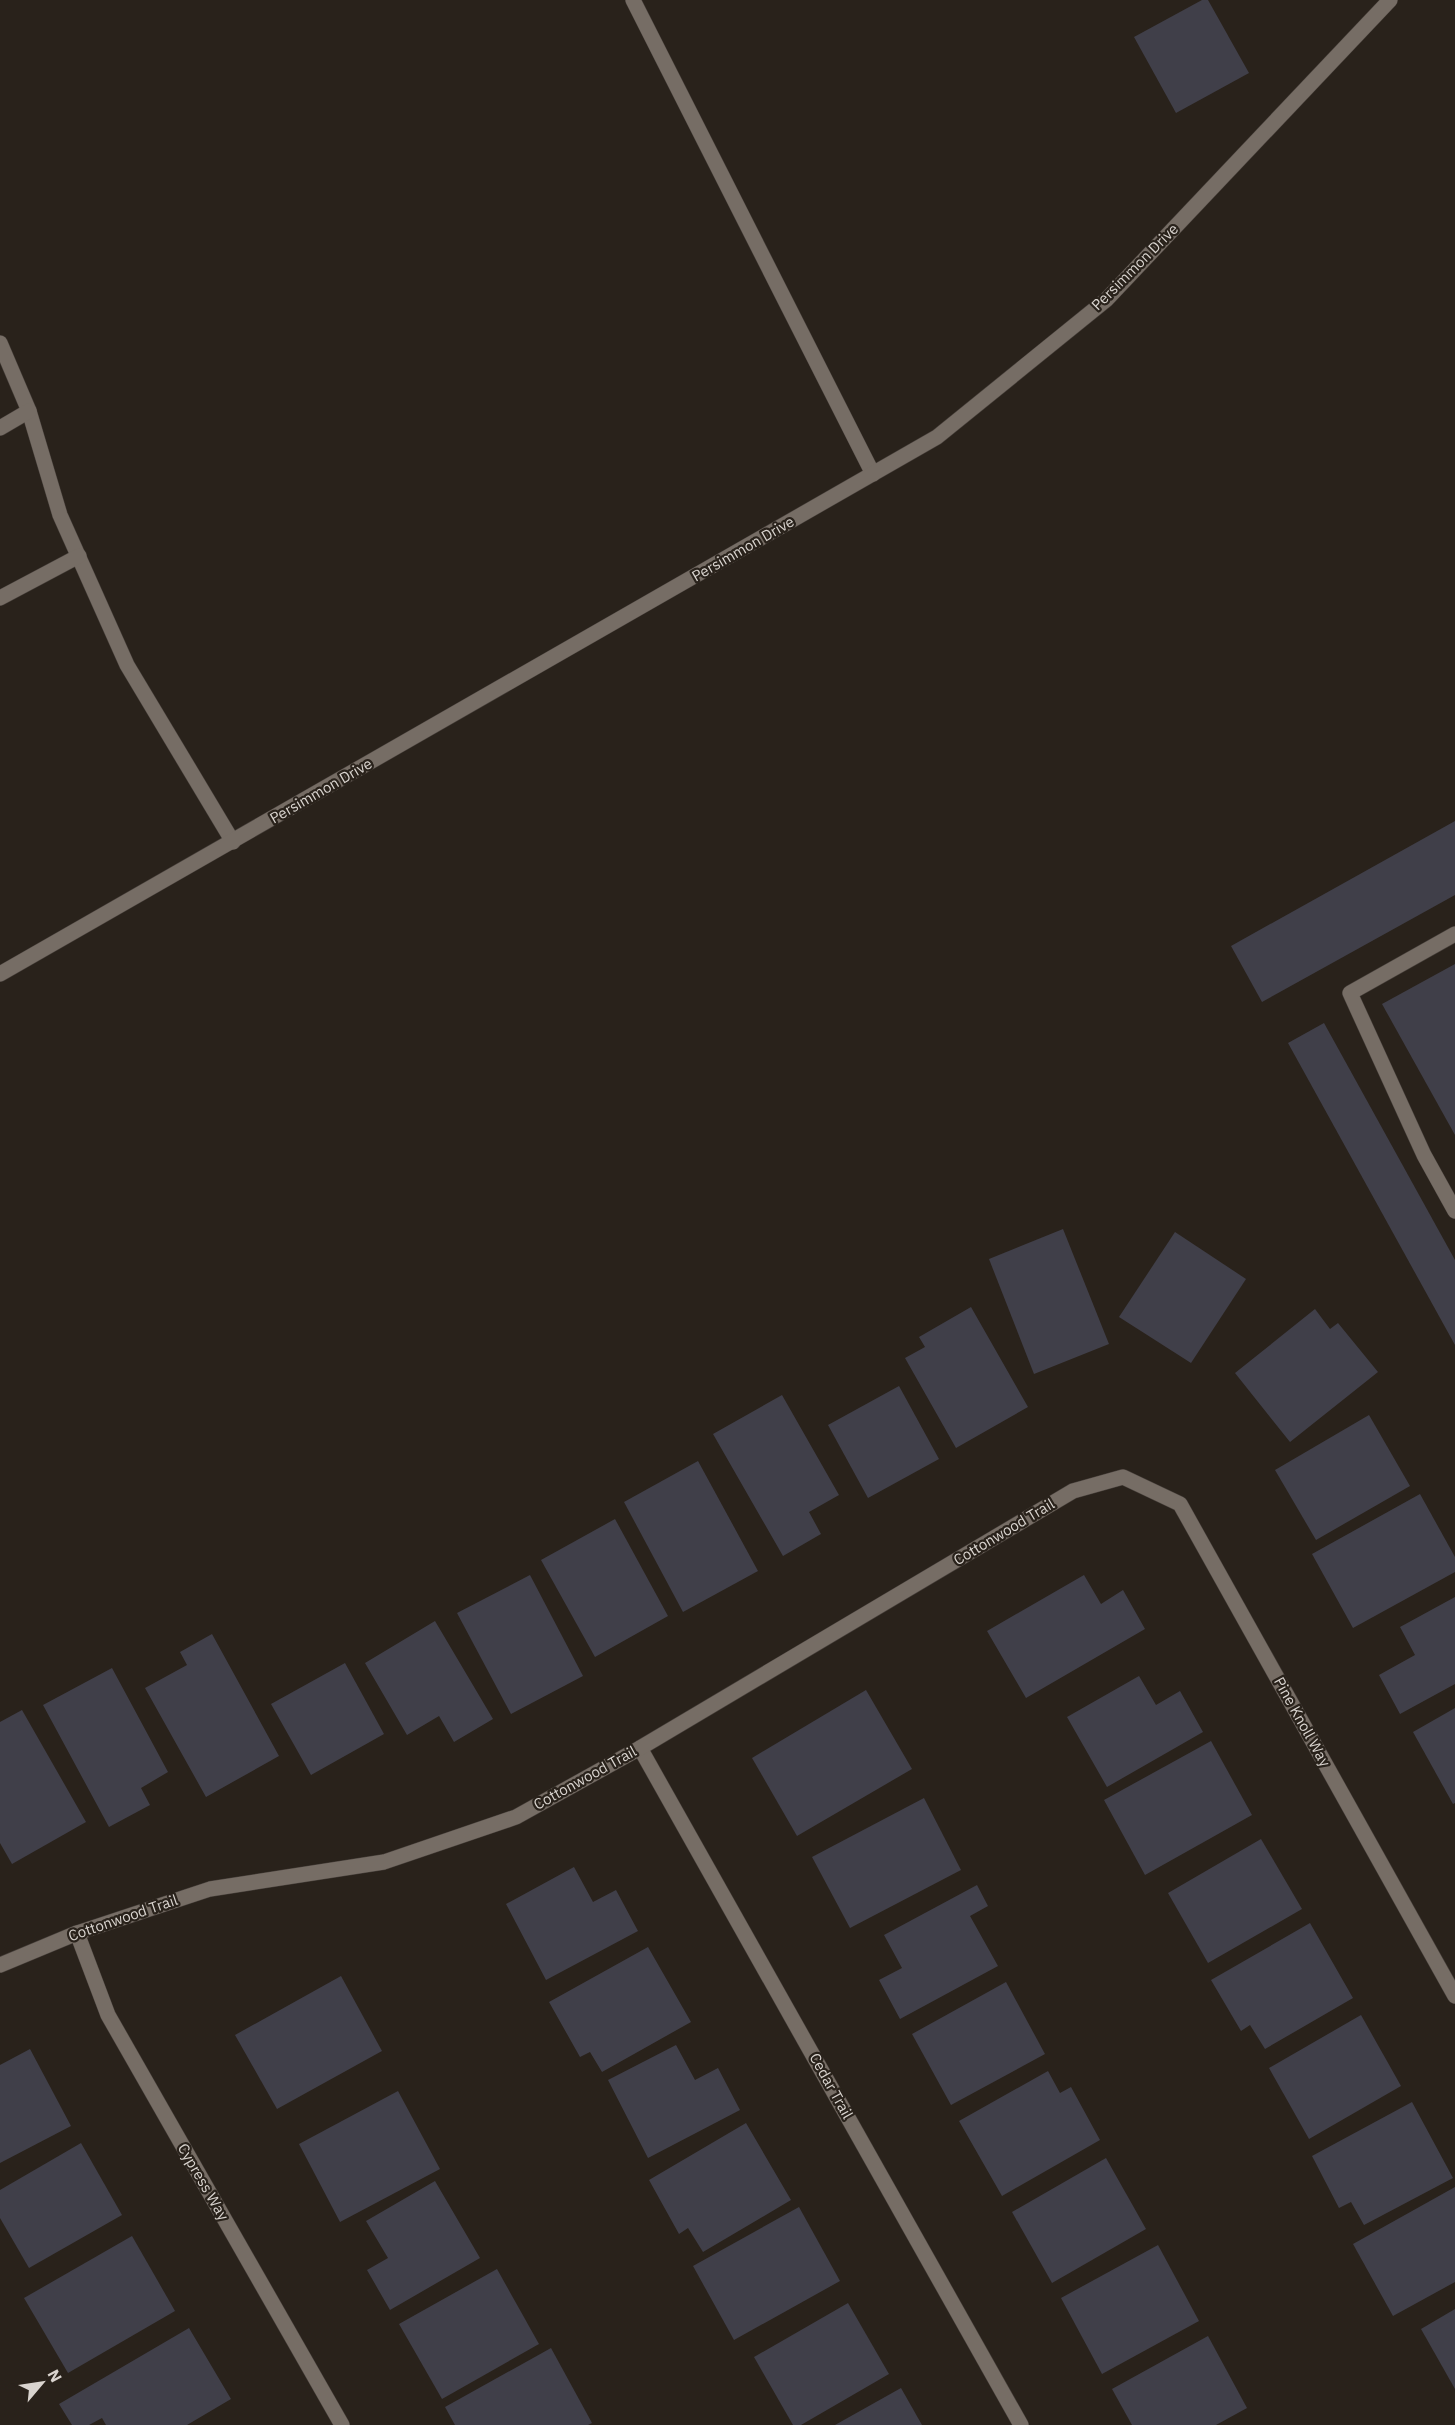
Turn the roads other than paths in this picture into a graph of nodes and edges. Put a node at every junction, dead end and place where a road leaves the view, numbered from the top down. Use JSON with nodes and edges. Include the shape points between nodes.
{"nodes":[{"id":1,"x":633,"y":0,"type":"edge"},
{"id":2,"x":1390,"y":0,"type":"edge"},
{"id":3,"x":0,"y":343,"type":"edge"},
{"id":4,"x":29,"y":411,"type":"junction"},
{"id":5,"x":0,"y":428,"type":"edge"},
{"id":6,"x":873,"y":474,"type":"junction"},
{"id":7,"x":79,"y":556,"type":"junction"},
{"id":8,"x":0,"y":598,"type":"edge"},
{"id":9,"x":233,"y":842,"type":"junction"},
{"id":10,"x":1455,"y":934,"type":"edge"},
{"id":11,"x":0,"y":974,"type":"edge"},
{"id":12,"x":1455,"y":1211,"type":"edge"},
{"id":13,"x":1123,"y":1477,"type":"joint"},
{"id":14,"x":640,"y":1748,"type":"junction"},
{"id":15,"x":77,"y":1933,"type":"junction"},
{"id":16,"x":0,"y":1965,"type":"edge"},
{"id":17,"x":1455,"y":1996,"type":"edge"},
{"id":18,"x":342,"y":2425,"type":"edge"},
{"id":19,"x":1021,"y":2425,"type":"edge"}],
"edges":[{"from":1,"to":6,"type":"street"},
{"from":2,"to":6,"type":"street","name":"Persimmon Drive","via":[[1106,300],[937,437]]},
{"from":3,"to":4,"type":"street"},
{"from":4,"to":5,"type":"street"},
{"from":4,"to":7,"type":"street","via":[[60,515]]},
{"from":6,"to":9,"type":"street","name":"Persimmon Drive"},
{"from":7,"to":8,"type":"street"},
{"from":7,"to":9,"type":"street","via":[[127,665]]},
{"from":9,"to":11,"type":"street","name":"Persimmon Drive"},
{"from":10,"to":12,"type":"street","via":[[1350,993],[1424,1155]]},
{"from":13,"to":14,"type":"street","name":"Cottonwood Trail","via":[[1073,1491]]},
{"from":13,"to":17,"type":"street","name":"Pine Knoll Way","via":[[1180,1504]]},
{"from":14,"to":15,"type":"street","name":"Cottonwood Trail","via":[[516,1817],[384,1862],[210,1889]]},
{"from":14,"to":19,"type":"street","name":"Cedar Trail"},
{"from":15,"to":16,"type":"street","name":"Cottonwood Trail"},
{"from":15,"to":18,"type":"street","name":"Cypress Way","via":[[108,2015]]}]}
